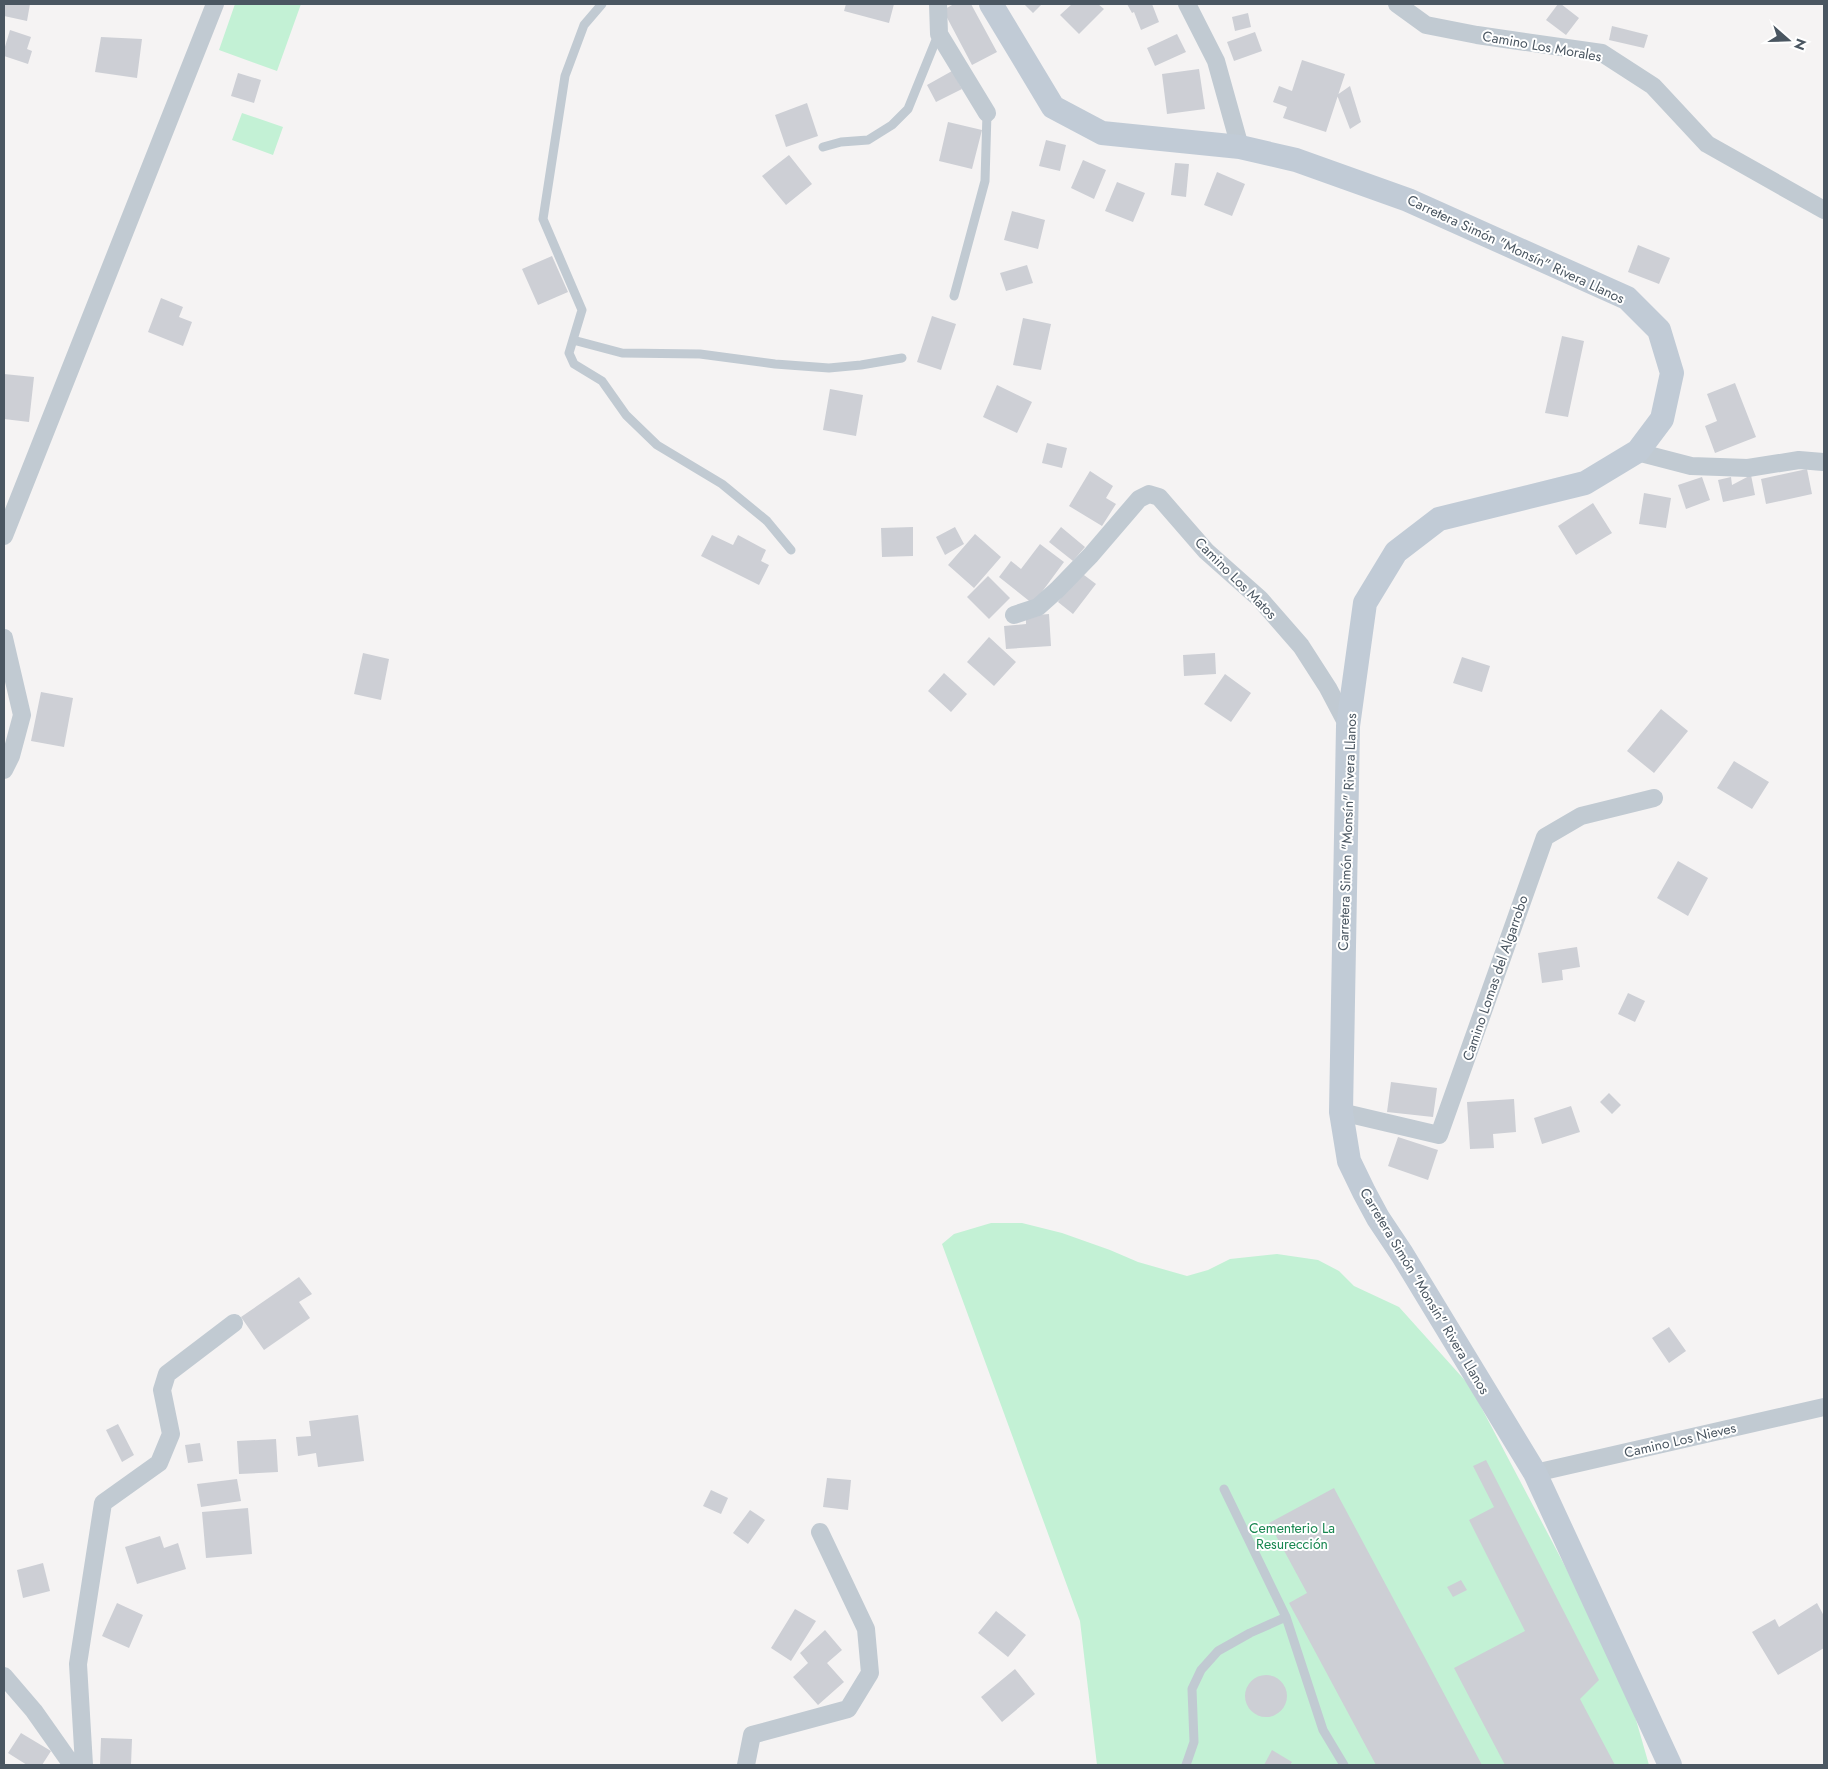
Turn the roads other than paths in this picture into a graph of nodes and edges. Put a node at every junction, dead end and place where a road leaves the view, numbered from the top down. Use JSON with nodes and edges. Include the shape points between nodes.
{"nodes":[{"id":1,"x":216,"y":4,"type":"edge"},
{"id":2,"x":602,"y":4,"type":"edge"},
{"id":3,"x":938,"y":4,"type":"edge"},
{"id":4,"x":991,"y":4,"type":"edge"},
{"id":5,"x":1186,"y":4,"type":"edge"},
{"id":6,"x":1397,"y":4,"type":"edge"},
{"id":7,"x":939,"y":34,"type":"junction"},
{"id":8,"x":988,"y":113,"type":"joint"},
{"id":9,"x":1240,"y":146,"type":"junction"},
{"id":10,"x":823,"y":147,"type":"dead end"},
{"id":11,"x":1824,"y":210,"type":"edge"},
{"id":12,"x":954,"y":296,"type":"dead end"},
{"id":13,"x":573,"y":340,"type":"junction"},
{"id":14,"x":902,"y":358,"type":"dead end"},
{"id":15,"x":1637,"y":452,"type":"junction"},
{"id":16,"x":1823,"y":462,"type":"edge"},
{"id":17,"x":4,"y":536,"type":"edge"},
{"id":18,"x":791,"y":550,"type":"dead end"},
{"id":19,"x":1014,"y":614,"type":"dead end"},
{"id":20,"x":4,"y":638,"type":"edge"},
{"id":21,"x":1348,"y":726,"type":"junction"},
{"id":22,"x":4,"y":770,"type":"edge"},
{"id":23,"x":1654,"y":798,"type":"dead end"},
{"id":24,"x":1341,"y":1112,"type":"junction"},
{"id":25,"x":234,"y":1323,"type":"dead end"},
{"id":26,"x":1824,"y":1407,"type":"edge"},
{"id":27,"x":1535,"y":1473,"type":"junction"},
{"id":28,"x":1224,"y":1489,"type":"dead end"},
{"id":29,"x":820,"y":1532,"type":"dead end"},
{"id":30,"x":1286,"y":1617,"type":"junction"},
{"id":31,"x":4,"y":1676,"type":"edge"},
{"id":32,"x":1667,"y":1764,"type":"edge"},
{"id":33,"x":72,"y":1765,"type":"edge"},
{"id":34,"x":84,"y":1765,"type":"edge"},
{"id":35,"x":746,"y":1765,"type":"edge"},
{"id":36,"x":1186,"y":1765,"type":"edge"},
{"id":37,"x":1344,"y":1765,"type":"edge"}],
"edges":[{"from":1,"to":17,"type":"street"},
{"from":2,"to":13,"type":"lane","via":[[584,25],[565,76],[542,219],[582,310]]},
{"from":3,"to":7,"type":"street"},
{"from":4,"to":9,"type":"street","name":"Carretera Simón \"Monsín\" Rivera Llanos","via":[[1053,107],[1102,133]]},
{"from":5,"to":9,"type":"street","via":[[1216,61]]},
{"from":6,"to":11,"type":"street","name":"Camino Los Morales","via":[[1426,25],[1602,54],[1653,86],[1707,144]]},
{"from":7,"to":8,"type":"street"},
{"from":7,"to":10,"type":"lane","via":[[908,109],[892,125],[868,140]]},
{"from":8,"to":12,"type":"lane","via":[[985,181]]},
{"from":9,"to":15,"type":"street","name":"Carretera Simón \"Monsín\" Rivera Llanos","via":[[1296,160],[1408,200],[1627,298],[1659,330],[1672,373],[1662,419]]},
{"from":13,"to":14,"type":"lane","via":[[622,353],[700,354],[829,368]]},
{"from":13,"to":18,"type":"lane","via":[[569,353],[574,364],[602,382],[626,415],[657,445],[722,484],[766,521]]},
{"from":15,"to":16,"type":"street","via":[[1691,466],[1748,468],[1799,460]]},
{"from":15,"to":21,"type":"street","name":"Carretera Simón \"Monsín\" Rivera Llanos","via":[[1585,483],[1439,519],[1396,552],[1366,603]]},
{"from":19,"to":21,"type":"street","name":"Camino Los Matos","via":[[1038,607],[1057,590],[1092,555],[1138,499],[1149,494],[1159,497],[1206,551],[1260,599],[1301,646]]},
{"from":20,"to":22,"type":"street","via":[[22,715],[12,756]]},
{"from":21,"to":24,"type":"street","name":"Carretera Simón \"Monsín\" Rivera Llanos"},
{"from":23,"to":24,"type":"street","name":"Camino Lomas del Algarrobo","via":[[1581,816],[1545,837],[1439,1135]]},
{"from":24,"to":27,"type":"street","name":"Carretera Simón \"Monsín\" Rivera Llanos","via":[[1350,1161],[1378,1218]]},
{"from":25,"to":34,"type":"street","via":[[167,1374],[162,1390],[171,1434],[159,1464],[103,1503],[78,1664]]},
{"from":26,"to":27,"type":"street","name":"Camino Los Nieves"},
{"from":27,"to":32,"type":"street","name":"Carretera Simón \"Monsín\" Rivera Llanos"},
{"from":28,"to":30,"type":"lane"},
{"from":29,"to":35,"type":"street","via":[[866,1629],[870,1673],[848,1709],[752,1735]]},
{"from":30,"to":36,"type":"lane","via":[[1218,1651],[1201,1670],[1192,1689],[1194,1742]]},
{"from":30,"to":37,"type":"lane","via":[[1323,1730]]},
{"from":31,"to":33,"type":"street","via":[[34,1711]]}]}
